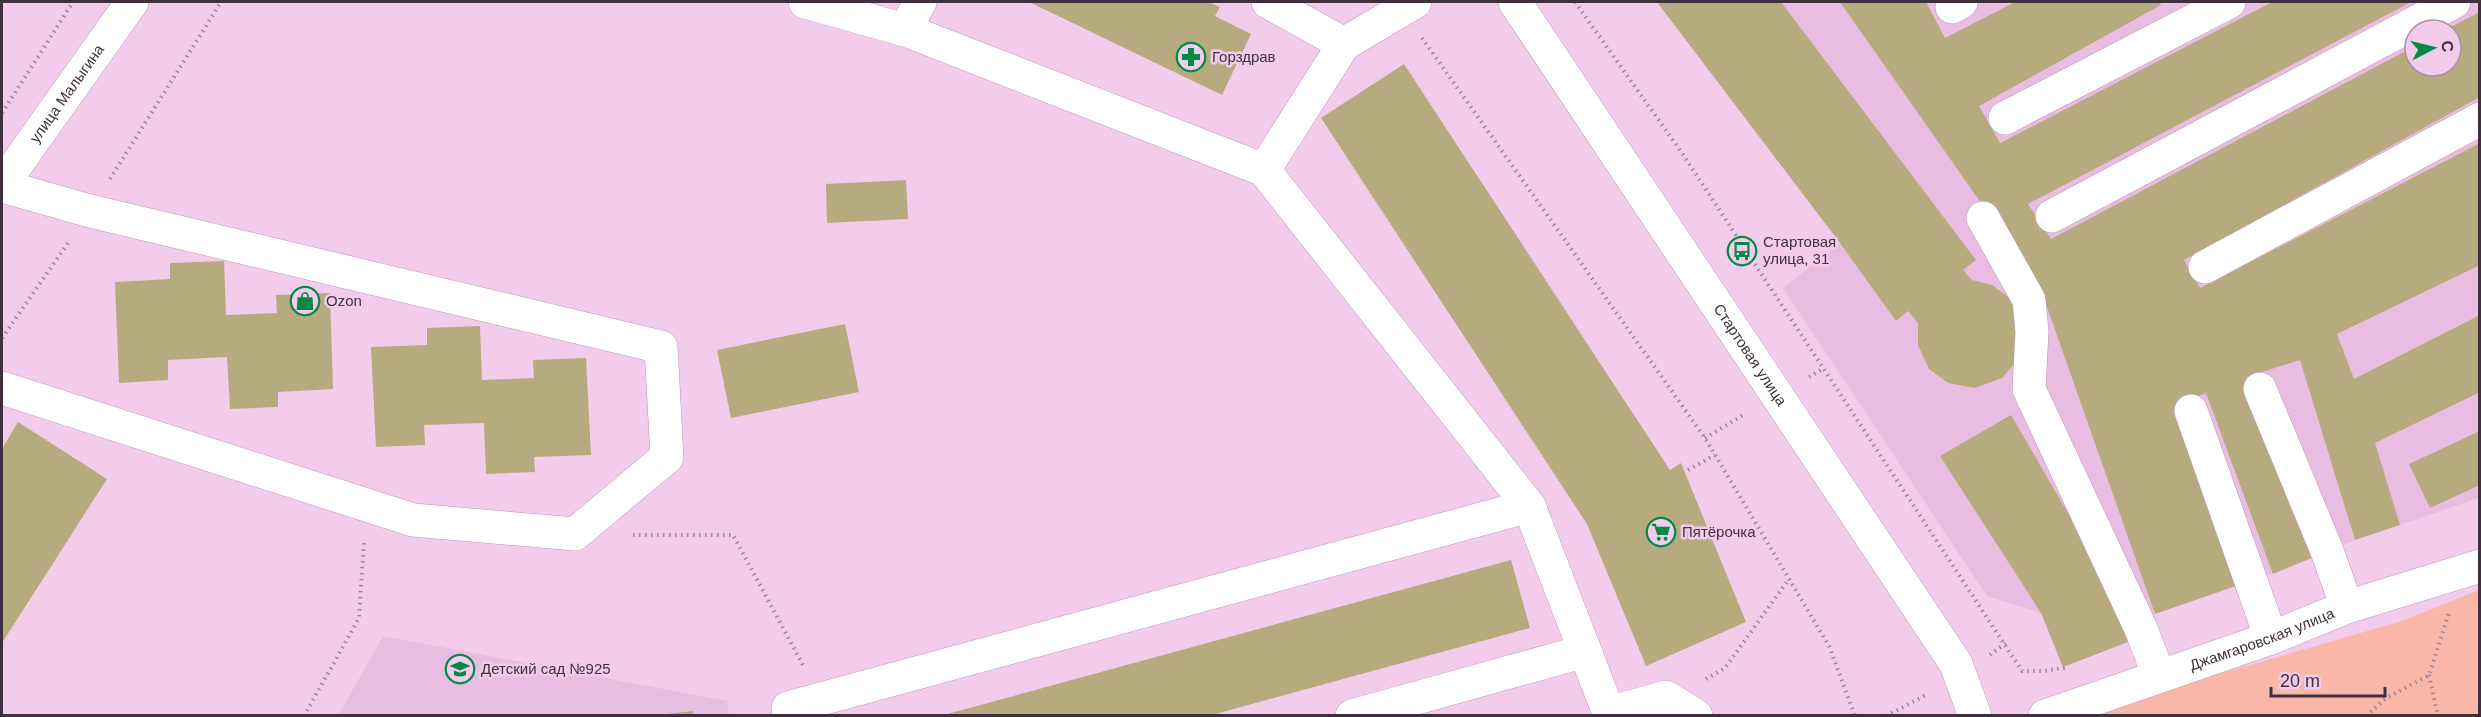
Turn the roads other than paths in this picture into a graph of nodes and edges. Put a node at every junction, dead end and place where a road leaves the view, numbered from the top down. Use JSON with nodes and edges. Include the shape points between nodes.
{"nodes":[{"id":1,"x":132,"y":2,"type":"edge"},
{"id":2,"x":805,"y":2,"type":"edge"},
{"id":3,"x":920,"y":2,"type":"edge"},
{"id":4,"x":1268,"y":2,"type":"edge"},
{"id":5,"x":1515,"y":2,"type":"edge"},
{"id":6,"x":2229,"y":2,"type":"edge"},
{"id":7,"x":2454,"y":2,"type":"edge"},
{"id":8,"x":1409,"y":5,"type":"edge"},
{"id":9,"x":2177,"y":14,"type":"edge"},
{"id":10,"x":905,"y":30,"type":"junction"},
{"id":11,"x":1344,"y":45,"type":"junction"},
{"id":12,"x":2005,"y":118,"type":"dead end"},
{"id":13,"x":2480,"y":119,"type":"edge"},
{"id":14,"x":1264,"y":170,"type":"junction"},
{"id":15,"x":2,"y":186,"type":"edge"},
{"id":16,"x":2052,"y":216,"type":"dead end"},
{"id":17,"x":1983,"y":218,"type":"dead end"},
{"id":18,"x":2205,"y":267,"type":"dead end"},
{"id":19,"x":2,"y":388,"type":"edge"},
{"id":20,"x":2260,"y":389,"type":"dead end"},
{"id":21,"x":2192,"y":411,"type":"dead end"},
{"id":22,"x":1529,"y":506,"type":"junction"},
{"id":23,"x":2480,"y":566,"type":"edge"},
{"id":24,"x":2347,"y":607,"type":"junction"},
{"id":25,"x":2271,"y":638,"type":"junction"},
{"id":26,"x":1585,"y":651,"type":"junction"},
{"id":27,"x":2158,"y":676,"type":"junction"},
{"id":28,"x":1610,"y":714,"type":"edge"},
{"id":29,"x":790,"y":716,"type":"edge"},
{"id":30,"x":1352,"y":716,"type":"edge"},
{"id":31,"x":1696,"y":716,"type":"edge"},
{"id":32,"x":1975,"y":716,"type":"edge"},
{"id":33,"x":2045,"y":716,"type":"edge"}],
"edges":[{"from":1,"to":15,"type":"street","name":"улица Малыгина"},
{"from":2,"to":10,"type":"street"},
{"from":3,"to":10,"type":"street"},
{"from":4,"to":11,"type":"street"},
{"from":5,"to":32,"type":"street","name":"Стартовая улица","via":[[1956,664]]},
{"from":6,"to":9,"type":"street"},
{"from":7,"to":16,"type":"street"},
{"from":8,"to":11,"type":"street"},
{"from":9,"to":12,"type":"street"},
{"from":10,"to":14,"type":"street"},
{"from":11,"to":14,"type":"street"},
{"from":13,"to":18,"type":"street"},
{"from":14,"to":22,"type":"street"},
{"from":15,"to":19,"type":"street","via":[[90,211],[662,347],[667,458],[575,534],[413,520]]},
{"from":17,"to":27,"type":"street","via":[[2029,300],[2029,389],[2141,629]]},
{"from":20,"to":24,"type":"street"},
{"from":21,"to":25,"type":"street"},
{"from":22,"to":26,"type":"street"},
{"from":22,"to":29,"type":"street","via":[[788,708]]},
{"from":23,"to":24,"type":"street","name":"Джамгаровская улица"},
{"from":24,"to":25,"type":"street","name":"Джамгаровская улица"},
{"from":25,"to":27,"type":"street","name":"Джамгаровская улица"},
{"from":26,"to":28,"type":"street"},
{"from":26,"to":30,"type":"street"},
{"from":27,"to":33,"type":"street","name":"Джамгаровская улица"},
{"from":28,"to":31,"type":"street","via":[[1666,697]]}]}
